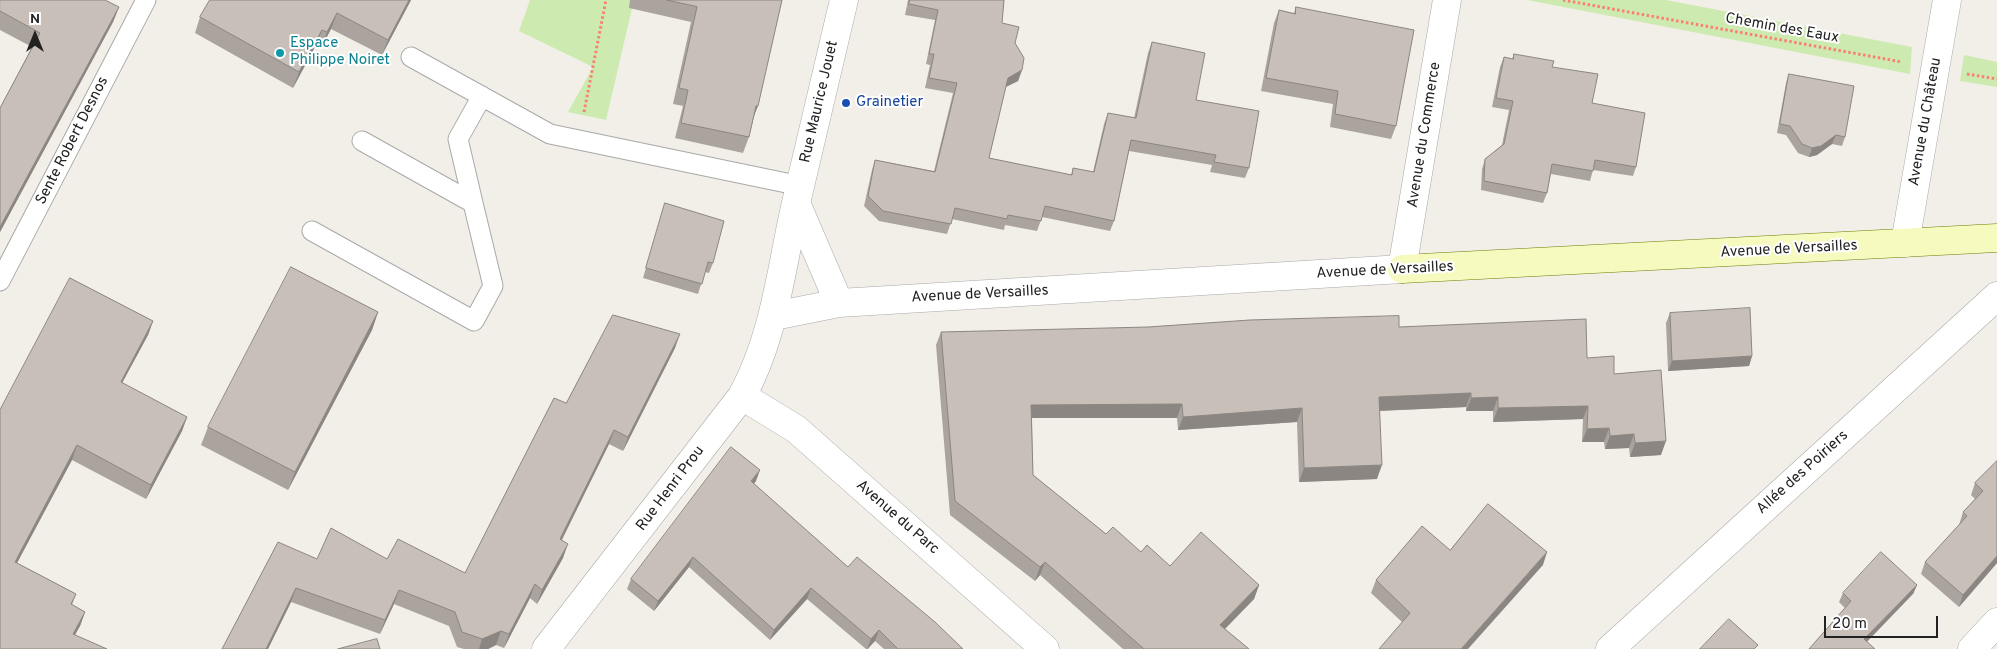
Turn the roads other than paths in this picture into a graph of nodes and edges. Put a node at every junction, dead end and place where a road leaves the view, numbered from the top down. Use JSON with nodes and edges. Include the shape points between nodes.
{"nodes":[{"id":1,"x":146,"y":0,"type":"edge"},
{"id":2,"x":844,"y":0,"type":"edge"},
{"id":3,"x":1447,"y":0,"type":"edge"},
{"id":4,"x":1947,"y":0,"type":"edge"},
{"id":5,"x":411,"y":57,"type":"dead end"},
{"id":6,"x":482,"y":96,"type":"junction"},
{"id":7,"x":362,"y":141,"type":"dead end"},
{"id":8,"x":798,"y":194,"type":"junction"},
{"id":9,"x":473,"y":203,"type":"junction"},
{"id":10,"x":312,"y":231,"type":"dead end"},
{"id":11,"x":1997,"y":238,"type":"edge"},
{"id":12,"x":1905,"y":244,"type":"junction"},
{"id":13,"x":1402,"y":269,"type":"junction"},
{"id":14,"x":0,"y":281,"type":"edge"},
{"id":15,"x":1997,"y":296,"type":"edge"},
{"id":16,"x":839,"y":303,"type":"junction"},
{"id":17,"x":774,"y":316,"type":"junction"},
{"id":18,"x":742,"y":396,"type":"junction"},
{"id":19,"x":1997,"y":622,"type":"edge"},
{"id":20,"x":546,"y":649,"type":"edge"},
{"id":21,"x":1045,"y":649,"type":"edge"},
{"id":22,"x":1610,"y":649,"type":"edge"},
{"id":23,"x":1972,"y":649,"type":"edge"}],
"edges":[{"from":1,"to":14,"type":"lane","name":"Sente Robert Desnos"},
{"from":2,"to":8,"type":"street","name":"Rue Maurice Jouet"},
{"from":3,"to":13,"type":"street","name":"Avenue du Commerce"},
{"from":4,"to":12,"type":"street","name":"Avenue du Château"},
{"from":5,"to":6,"type":"lane"},
{"from":6,"to":8,"type":"lane","via":[[550,134]]},
{"from":6,"to":9,"type":"lane","via":[[458,139]]},
{"from":7,"to":9,"type":"lane"},
{"from":8,"to":16,"type":"street"},
{"from":8,"to":17,"type":"street","name":"Rue Maurice Jouet"},
{"from":9,"to":10,"type":"lane","via":[[493,286],[474,321]]},
{"from":11,"to":12,"type":"street","name":"Avenue de Versailles"},
{"from":12,"to":13,"type":"street","name":"Avenue de Versailles"},
{"from":13,"to":16,"type":"street","name":"Avenue de Versailles"},
{"from":15,"to":22,"type":"street","name":"Allée des Poiriers"},
{"from":16,"to":17,"type":"street","name":"Avenue de Versailles"},
{"from":17,"to":18,"type":"street","name":"Rue Henri Prou","via":[[753,376]]},
{"from":18,"to":20,"type":"street","name":"Rue Henri Prou"},
{"from":18,"to":21,"type":"street","name":"Avenue du Parc","via":[[796,428]]},
{"from":19,"to":23,"type":"street"}]}
